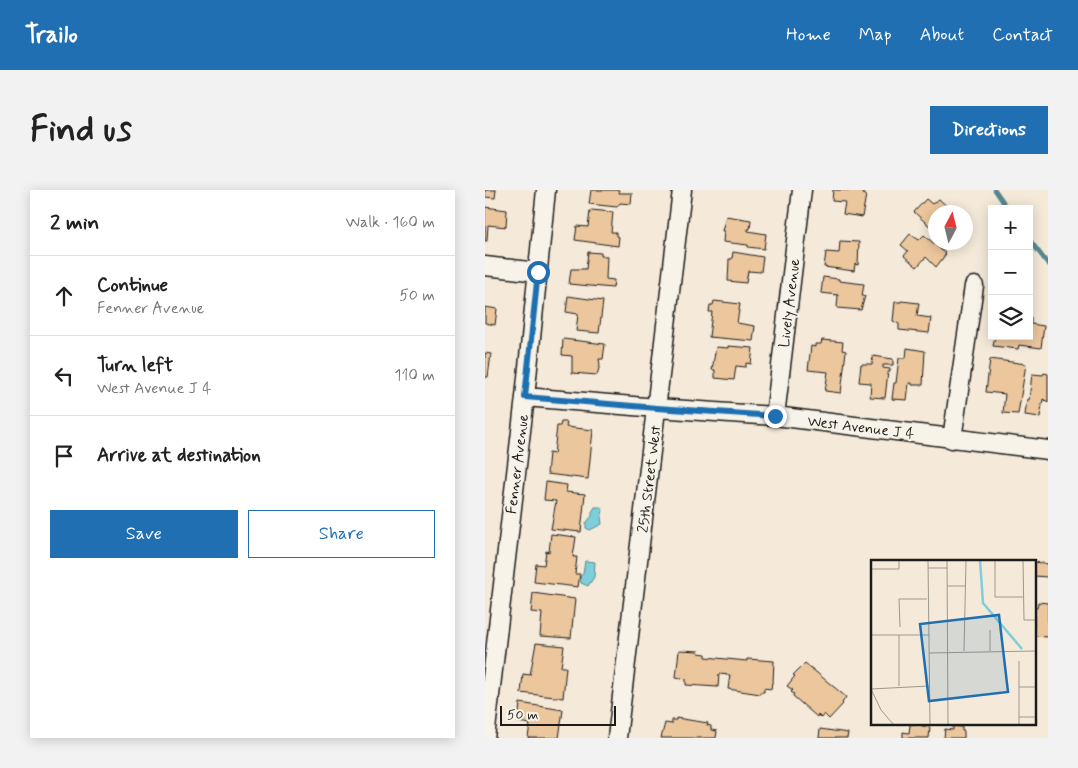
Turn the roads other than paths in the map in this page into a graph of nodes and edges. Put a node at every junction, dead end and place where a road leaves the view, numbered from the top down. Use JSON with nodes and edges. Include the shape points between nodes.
{"nodes":[{"id":1,"x":546,"y":190,"type":"edge"},
{"id":2,"x":682,"y":190,"type":"edge"},
{"id":3,"x":802,"y":190,"type":"edge"},
{"id":4,"x":485,"y":266,"type":"edge"},
{"id":5,"x":538,"y":272,"type":"junction"},
{"id":6,"x":974,"y":286,"type":"dead end"},
{"id":7,"x":525,"y":397,"type":"junction"},
{"id":8,"x":657,"y":408,"type":"junction"},
{"id":9,"x":775,"y":416,"type":"junction"},
{"id":10,"x":952,"y":439,"type":"junction"},
{"id":11,"x":1048,"y":450,"type":"edge"},
{"id":12,"x":491,"y":627,"type":"edge"},
{"id":13,"x":485,"y":738,"type":"edge"},
{"id":14,"x":617,"y":738,"type":"edge"}],
"edges":[{"from":1,"to":5,"type":"street","name":"Fenner Avenue"},
{"from":2,"to":8,"type":"street","name":"25th Street West"},
{"from":3,"to":9,"type":"street","name":"Lively Avenue"},
{"from":4,"to":5,"type":"street"},
{"from":5,"to":7,"type":"street","name":"Fenner Avenue"},
{"from":6,"to":10,"type":"street"},
{"from":7,"to":8,"type":"street","name":"West Avenue J 4"},
{"from":7,"to":12,"type":"street","name":"Fenner Avenue"},
{"from":8,"to":9,"type":"street","name":"West Avenue J 4"},
{"from":8,"to":14,"type":"street","name":"25th Street West"},
{"from":9,"to":10,"type":"street","name":"West Avenue J 4"},
{"from":10,"to":11,"type":"street","name":"West Avenue J 4"},
{"from":12,"to":13,"type":"street","name":"Fenner Avenue"}]}
